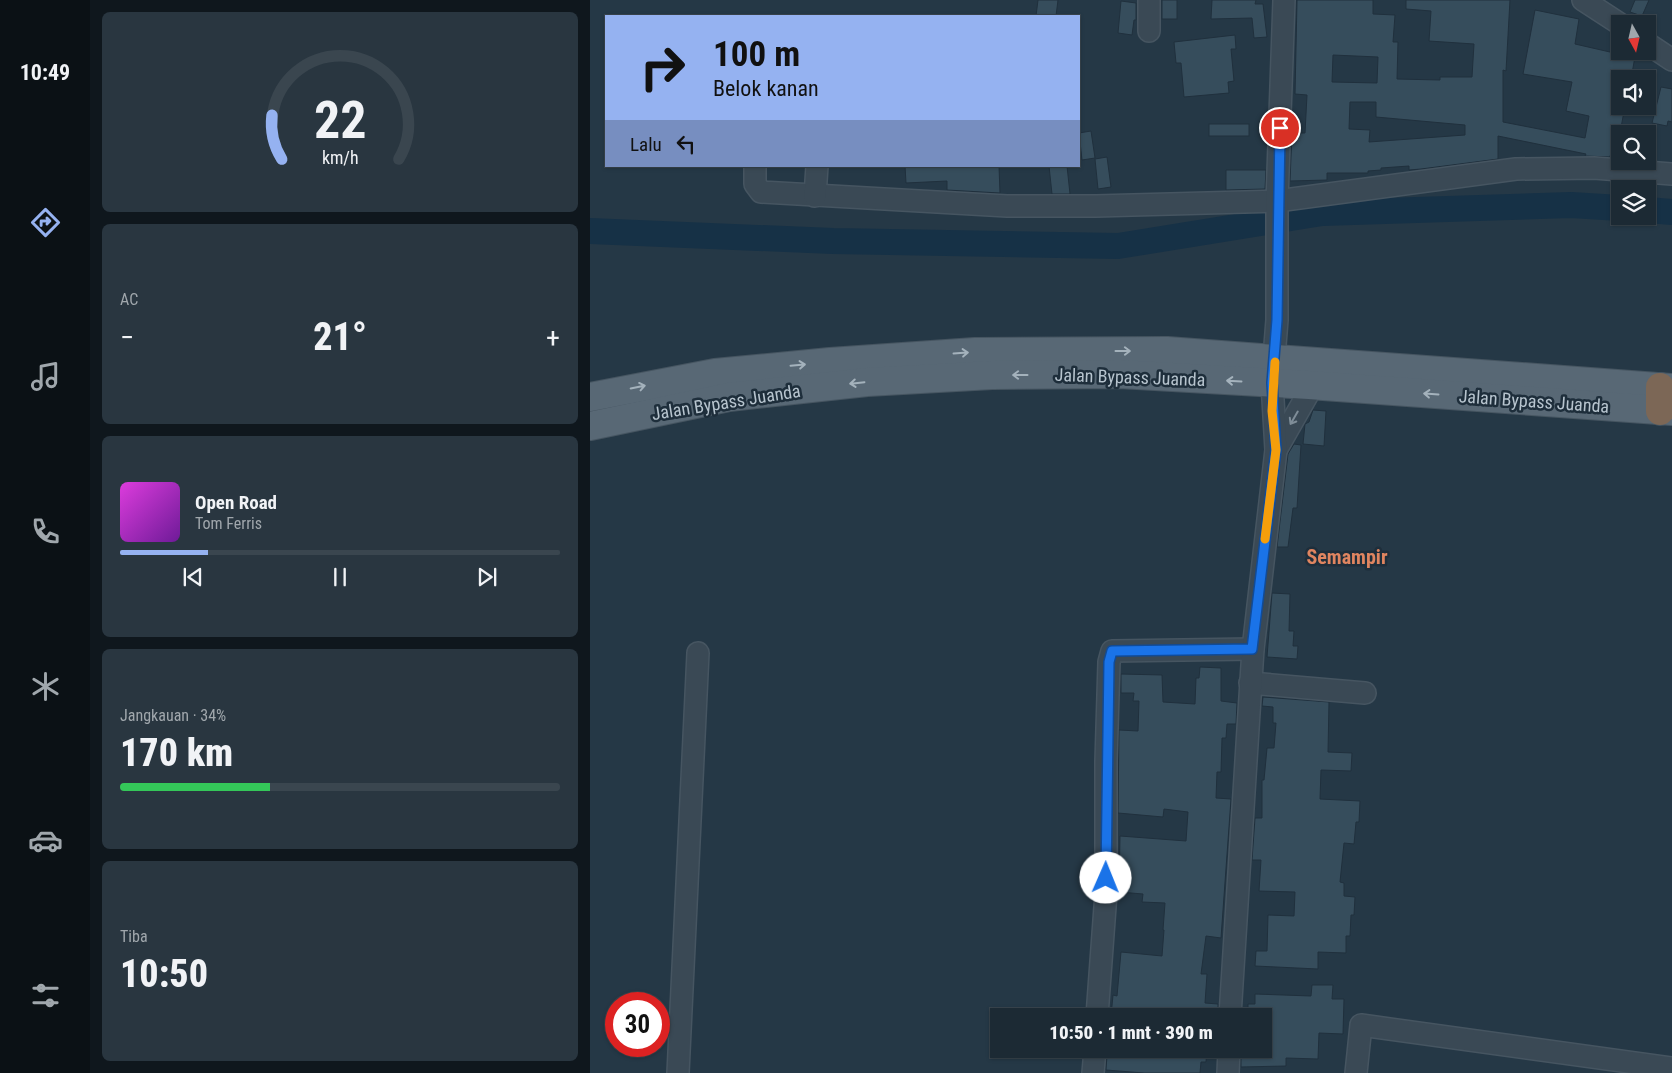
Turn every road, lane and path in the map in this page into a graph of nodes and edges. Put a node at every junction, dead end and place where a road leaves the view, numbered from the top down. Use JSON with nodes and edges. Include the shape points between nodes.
{"nodes":[{"id":1,"x":1149,"y":0,"type":"edge"},
{"id":2,"x":1284,"y":0,"type":"edge"},
{"id":3,"x":1583,"y":0,"type":"edge"},
{"id":4,"x":1611,"y":18,"type":"edge"},
{"id":5,"x":1149,"y":31,"type":"dead end"},
{"id":6,"x":1656,"y":49,"type":"edge"},
{"id":7,"x":1672,"y":60,"type":"edge"},
{"id":8,"x":755,"y":167,"type":"edge"},
{"id":9,"x":817,"y":167,"type":"edge"},
{"id":10,"x":1672,"y":174,"type":"edge"},
{"id":11,"x":815,"y":196,"type":"junction"},
{"id":12,"x":1277,"y":205,"type":"junction"},
{"id":13,"x":902,"y":370,"type":"junction"},
{"id":14,"x":1274,"y":371,"type":"junction"},
{"id":15,"x":1313,"y":385,"type":"junction"},
{"id":16,"x":590,"y":397,"type":"edge"},
{"id":17,"x":1666,"y":399,"type":"edge"},
{"id":18,"x":590,"y":426,"type":"edge"},
{"id":19,"x":1276,"y":450,"type":"junction"},
{"id":20,"x":1252,"y":649,"type":"junction"},
{"id":21,"x":698,"y":653,"type":"dead end"},
{"id":22,"x":1250,"y":682,"type":"junction"},
{"id":23,"x":1365,"y":692,"type":"dead end"},
{"id":24,"x":1098,"y":1008,"type":"edge"},
{"id":25,"x":1230,"y":1008,"type":"edge"},
{"id":26,"x":1094,"y":1058,"type":"edge"},
{"id":27,"x":1229,"y":1058,"type":"edge"},
{"id":28,"x":1672,"y":1068,"type":"edge"},
{"id":29,"x":678,"y":1073,"type":"edge"},
{"id":30,"x":1093,"y":1073,"type":"edge"},
{"id":31,"x":1228,"y":1073,"type":"edge"},
{"id":32,"x":1356,"y":1073,"type":"edge"}],
"edges":[{"from":1,"to":5,"type":"street"},
{"from":2,"to":12,"type":"street"},
{"from":3,"to":4,"type":"street"},
{"from":6,"to":7,"type":"street"},
{"from":8,"to":11,"type":"street","via":[[755,184],[761,192]]},
{"from":9,"to":11,"type":"street"},
{"from":10,"to":12,"type":"street","via":[[1594,168],[1516,169]]},
{"from":11,"to":12,"type":"street","via":[[1008,206]]},
{"from":12,"to":14,"type":"street"},
{"from":13,"to":14,"type":"main road","name":"Jalan Bypass Juanda","via":[[975,352],[1167,351]]},
{"from":16,"to":13,"type":"main road","name":"Jalan Bypass Juanda","one_way":true,"via":[[715,373]]},
{"from":13,"to":18,"type":"main road","name":"Jalan Bypass Juanda","one_way":true,"via":[[867,382],[729,397]]},
{"from":14,"to":15,"type":"main road","name":"Jalan Bypass Juanda"},
{"from":14,"to":17,"type":"main road","name":"Jalan Bypass Juanda"},
{"from":14,"to":19,"type":"street"},
{"from":17,"to":15,"type":"main road","name":"Jalan Bypass Juanda","one_way":true},
{"from":15,"to":19,"type":"street","one_way":true},
{"from":19,"to":20,"type":"street"},
{"from":20,"to":22,"type":"street"},
{"from":20,"to":24,"type":"street","via":[[1112,651],[1106,761],[1106,893]]},
{"from":21,"to":29,"type":"street"},
{"from":22,"to":23,"type":"street"},
{"from":22,"to":25,"type":"street"},
{"from":26,"to":30,"type":"street"},
{"from":27,"to":31,"type":"street"},
{"from":28,"to":32,"type":"street","via":[[1361,1025]]}]}
